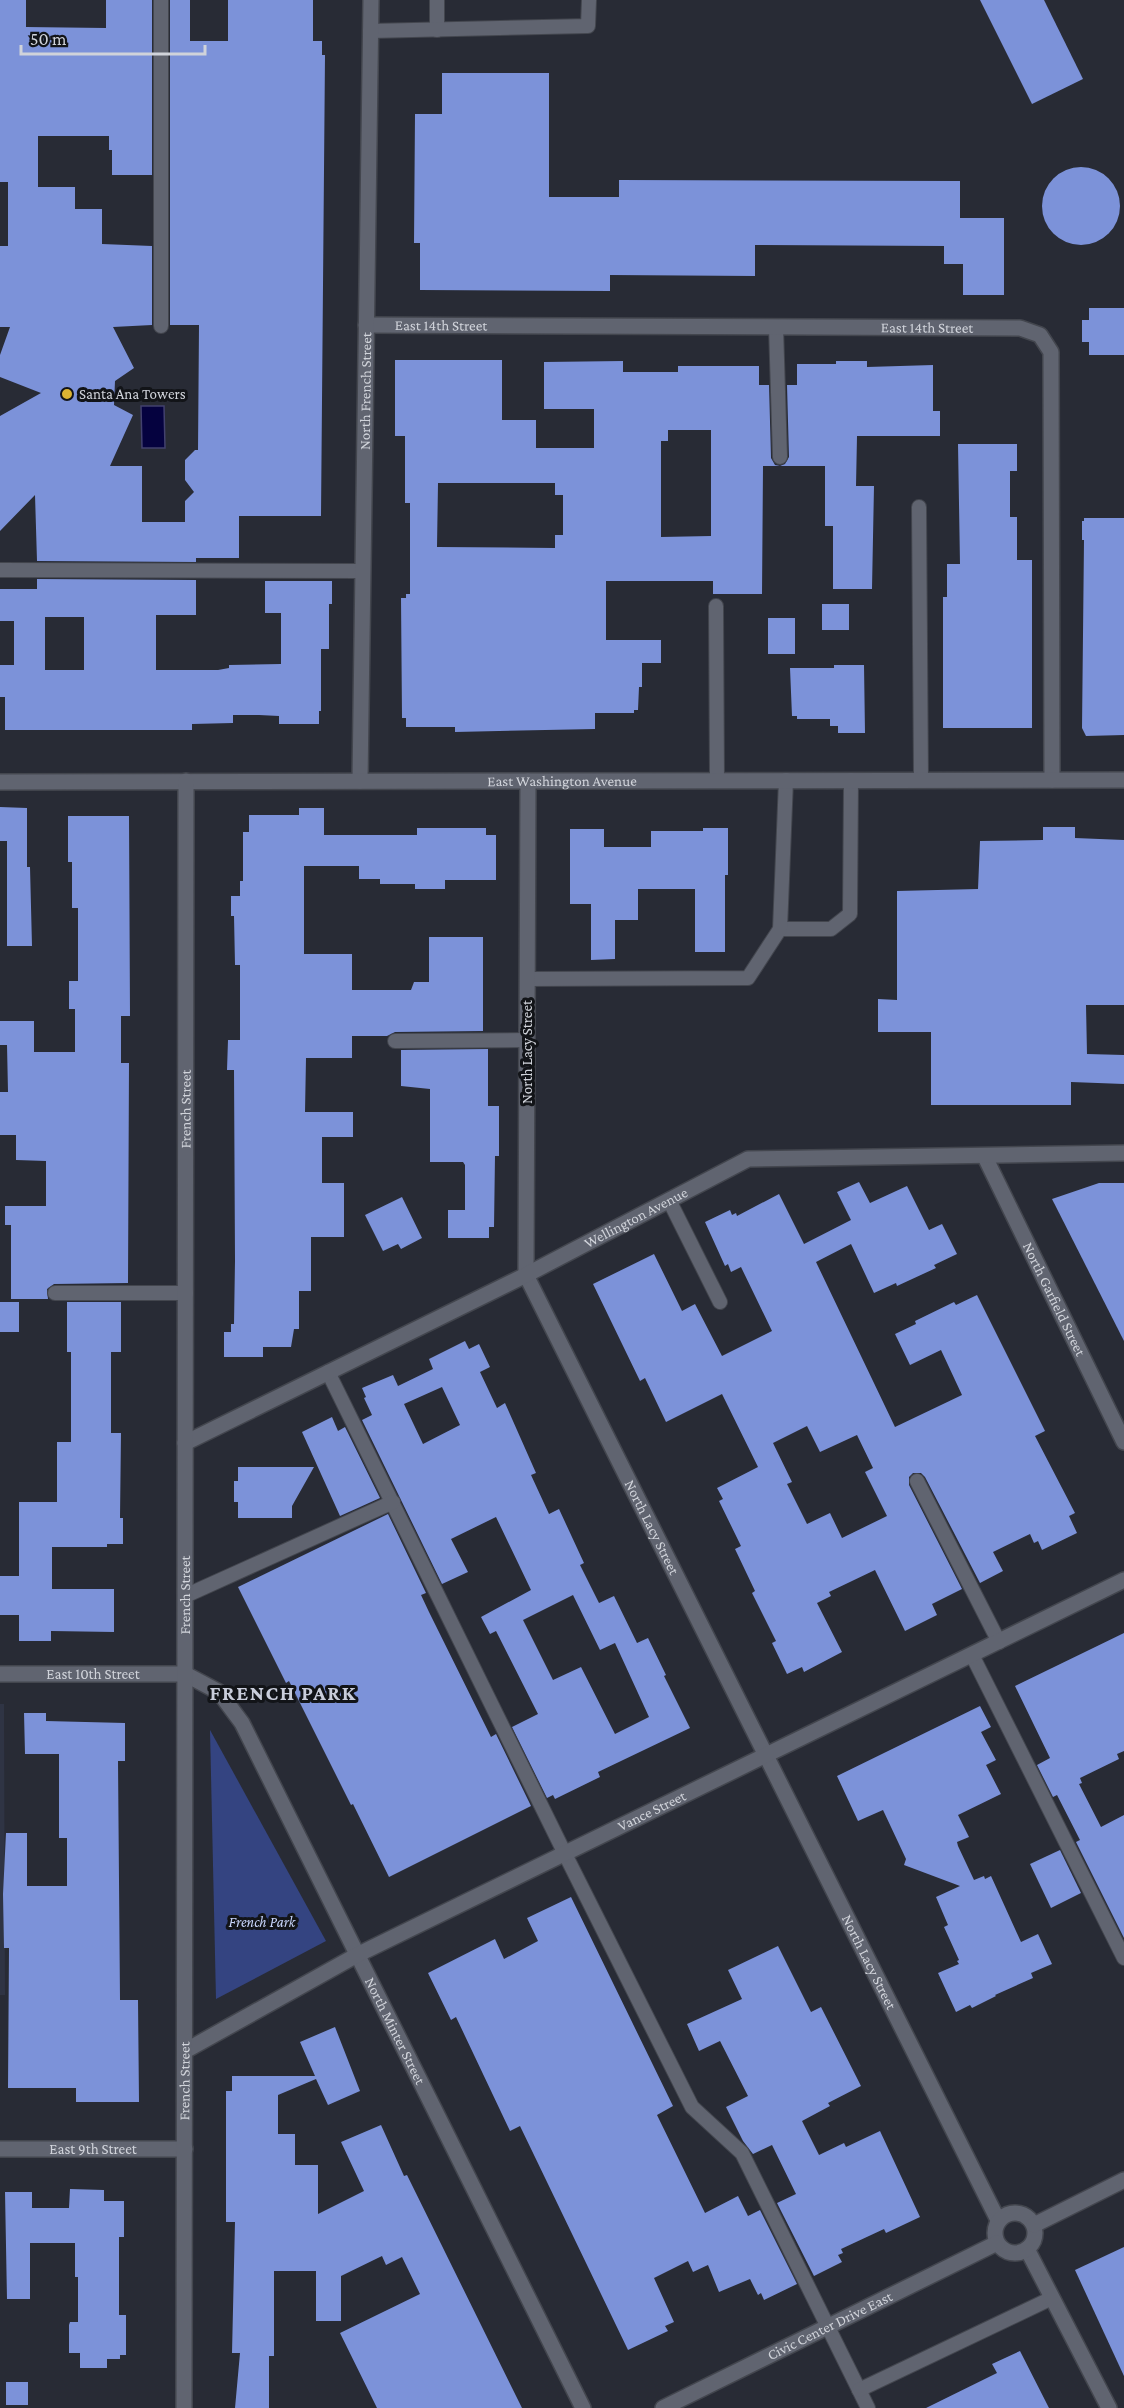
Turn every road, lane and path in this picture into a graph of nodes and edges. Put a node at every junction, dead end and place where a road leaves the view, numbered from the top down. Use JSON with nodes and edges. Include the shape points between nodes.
{"nodes":[{"id":1,"x":161,"y":0,"type":"edge"},
{"id":2,"x":371,"y":0,"type":"edge"},
{"id":3,"x":437,"y":0,"type":"edge"},
{"id":4,"x":588,"y":0,"type":"edge"},
{"id":5,"x":437,"y":30,"type":"junction"},
{"id":6,"x":370,"y":31,"type":"junction"},
{"id":7,"x":366,"y":325,"type":"junction"},
{"id":8,"x":161,"y":326,"type":"dead end"},
{"id":9,"x":776,"y":327,"type":"junction"},
{"id":10,"x":780,"y":457,"type":"dead end"},
{"id":11,"x":919,"y":507,"type":"dead end"},
{"id":12,"x":0,"y":570,"type":"edge"},
{"id":13,"x":363,"y":571,"type":"junction"},
{"id":14,"x":716,"y":606,"type":"dead end"},
{"id":15,"x":786,"y":780,"type":"junction"},
{"id":16,"x":852,"y":780,"type":"junction"},
{"id":17,"x":921,"y":780,"type":"junction"},
{"id":18,"x":1052,"y":780,"type":"junction"},
{"id":19,"x":1124,"y":780,"type":"edge"},
{"id":20,"x":186,"y":781,"type":"junction"},
{"id":21,"x":360,"y":781,"type":"junction"},
{"id":22,"x":528,"y":781,"type":"junction"},
{"id":23,"x":717,"y":781,"type":"junction"},
{"id":24,"x":0,"y":782,"type":"edge"},
{"id":25,"x":780,"y":929,"type":"junction"},
{"id":26,"x":527,"y":979,"type":"junction"},
{"id":27,"x":527,"y":1040,"type":"junction"},
{"id":28,"x":395,"y":1041,"type":"dead end"},
{"id":29,"x":1124,"y":1153,"type":"edge"},
{"id":30,"x":985,"y":1157,"type":"junction"},
{"id":31,"x":669,"y":1200,"type":"junction"},
{"id":32,"x":526,"y":1275,"type":"junction"},
{"id":33,"x":55,"y":1293,"type":"dead end"},
{"id":34,"x":186,"y":1293,"type":"junction"},
{"id":35,"x":720,"y":1302,"type":"dead end"},
{"id":36,"x":328,"y":1372,"type":"junction"},
{"id":37,"x":1124,"y":1442,"type":"edge"},
{"id":38,"x":185,"y":1443,"type":"junction"},
{"id":39,"x":917,"y":1481,"type":"dead end"},
{"id":40,"x":393,"y":1502,"type":"junction"},
{"id":41,"x":1124,"y":1580,"type":"edge"},
{"id":42,"x":185,"y":1596,"type":"junction"},
{"id":43,"x":999,"y":1642,"type":"junction"},
{"id":44,"x":972,"y":1655,"type":"junction"},
{"id":45,"x":0,"y":1674,"type":"edge"},
{"id":46,"x":185,"y":1674,"type":"junction"},
{"id":47,"x":766,"y":1755,"type":"junction"},
{"id":48,"x":565,"y":1854,"type":"junction"},
{"id":49,"x":357,"y":1955,"type":"junction"},
{"id":50,"x":1124,"y":1958,"type":"edge"},
{"id":51,"x":185,"y":2051,"type":"junction"},
{"id":52,"x":0,"y":2149,"type":"edge"},
{"id":53,"x":185,"y":2149,"type":"junction"},
{"id":54,"x":1124,"y":2181,"type":"edge"},
{"id":55,"x":998,"y":2220,"type":"junction"},
{"id":56,"x":1034,"y":2225,"type":"junction"},
{"id":57,"x":997,"y":2243,"type":"junction"},
{"id":58,"x":1028,"y":2249,"type":"junction"},
{"id":59,"x":1052,"y":2298,"type":"junction"},
{"id":60,"x":828,"y":2326,"type":"junction"},
{"id":61,"x":859,"y":2390,"type":"junction"},
{"id":62,"x":184,"y":2408,"type":"edge"},
{"id":63,"x":583,"y":2408,"type":"edge"},
{"id":64,"x":663,"y":2408,"type":"edge"},
{"id":65,"x":868,"y":2408,"type":"edge"},
{"id":66,"x":1109,"y":2408,"type":"edge"}],
"edges":[{"from":1,"to":8,"type":"lane"},
{"from":2,"to":6,"type":"street","name":"North French Street"},
{"from":3,"to":5,"type":"lane"},
{"from":4,"to":5,"type":"lane","via":[[588,26]]},
{"from":5,"to":6,"type":"lane"},
{"from":6,"to":7,"type":"street","name":"North French Street"},
{"from":7,"to":9,"type":"street","name":"East 14th Street"},
{"from":7,"to":13,"type":"street","name":"North French Street"},
{"from":9,"to":10,"type":"lane"},
{"from":9,"to":18,"type":"street","name":"East 14th Street","via":[[1020,328],[1040,335],[1051,352]]},
{"from":11,"to":17,"type":"lane"},
{"from":12,"to":13,"type":"lane"},
{"from":13,"to":21,"type":"street","name":"North French Street"},
{"from":14,"to":23,"type":"lane"},
{"from":15,"to":16,"type":"street","name":"East Washington Avenue"},
{"from":15,"to":23,"type":"street","name":"East Washington Avenue"},
{"from":15,"to":25,"type":"lane"},
{"from":16,"to":17,"type":"street","name":"East Washington Avenue"},
{"from":16,"to":25,"type":"lane","via":[[850,914],[831,929]]},
{"from":17,"to":18,"type":"street","name":"East Washington Avenue"},
{"from":18,"to":19,"type":"street","name":"East Washington Avenue"},
{"from":20,"to":21,"type":"street","name":"East Washington Avenue"},
{"from":20,"to":24,"type":"street","name":"East Washington Avenue"},
{"from":20,"to":34,"type":"street","name":"French Street"},
{"from":21,"to":22,"type":"street","name":"East Washington Avenue"},
{"from":22,"to":23,"type":"street","name":"East Washington Avenue"},
{"from":22,"to":26,"type":"street","name":"North Lacy Street"},
{"from":25,"to":26,"type":"lane","via":[[748,978]]},
{"from":26,"to":27,"type":"street","name":"North Lacy Street"},
{"from":27,"to":28,"type":"lane"},
{"from":27,"to":32,"type":"street","name":"North Lacy Street"},
{"from":29,"to":30,"type":"street","name":"Wellington Avenue"},
{"from":30,"to":31,"type":"street","name":"Wellington Avenue","via":[[748,1159]]},
{"from":30,"to":37,"type":"street","name":"North Garfield Street"},
{"from":31,"to":32,"type":"street","name":"Wellington Avenue"},
{"from":31,"to":35,"type":"lane"},
{"from":32,"to":36,"type":"street","name":"Wellington Avenue"},
{"from":32,"to":47,"type":"street","name":"North Lacy Street"},
{"from":33,"to":34,"type":"lane"},
{"from":34,"to":38,"type":"street","name":"French Street"},
{"from":36,"to":38,"type":"street","name":"Wellington Avenue"},
{"from":36,"to":40,"type":"lane"},
{"from":38,"to":42,"type":"street","name":"French Street"},
{"from":39,"to":43,"type":"lane"},
{"from":40,"to":42,"type":"lane"},
{"from":40,"to":48,"type":"lane"},
{"from":41,"to":43,"type":"street","name":"Vance Street"},
{"from":42,"to":46,"type":"street","name":"French Street"},
{"from":43,"to":44,"type":"street","name":"Vance Street"},
{"from":44,"to":47,"type":"street","name":"Vance Street"},
{"from":44,"to":50,"type":"lane"},
{"from":45,"to":46,"type":"street","name":"East 10th Street"},
{"from":46,"to":49,"type":"street","name":"North Minter Street","via":[[219,1692],[242,1723]]},
{"from":46,"to":51,"type":"street","name":"French Street"},
{"from":47,"to":48,"type":"street","name":"Vance Street"},
{"from":47,"to":55,"type":"street","name":"North Lacy Street"},
{"from":48,"to":49,"type":"street","name":"Vance Street"},
{"from":48,"to":60,"type":"lane","via":[[692,2107],[742,2153]]},
{"from":49,"to":51,"type":"street","name":"Vance Street"},
{"from":49,"to":63,"type":"street","name":"North Minter Street"},
{"from":51,"to":53,"type":"street","name":"French Street"},
{"from":52,"to":53,"type":"street","name":"East 9th Street"},
{"from":53,"to":62,"type":"street","name":"French Street"},
{"from":54,"to":56,"type":"street"},
{"from":55,"to":56,"type":"street","via":[[1005,2214],[1022,2213]]},
{"from":55,"to":57,"type":"street","via":[[994,2235]]},
{"from":56,"to":58,"type":"street","via":[[1035,2234]]},
{"from":57,"to":58,"type":"street","via":[[1008,2252]]},
{"from":57,"to":60,"type":"street","name":"Civic Center Drive East"},
{"from":58,"to":59,"type":"street"},
{"from":59,"to":61,"type":"lane"},
{"from":59,"to":66,"type":"street"},
{"from":60,"to":61,"type":"lane"},
{"from":60,"to":64,"type":"street","name":"Civic Center Drive East"},
{"from":61,"to":65,"type":"lane"}]}
